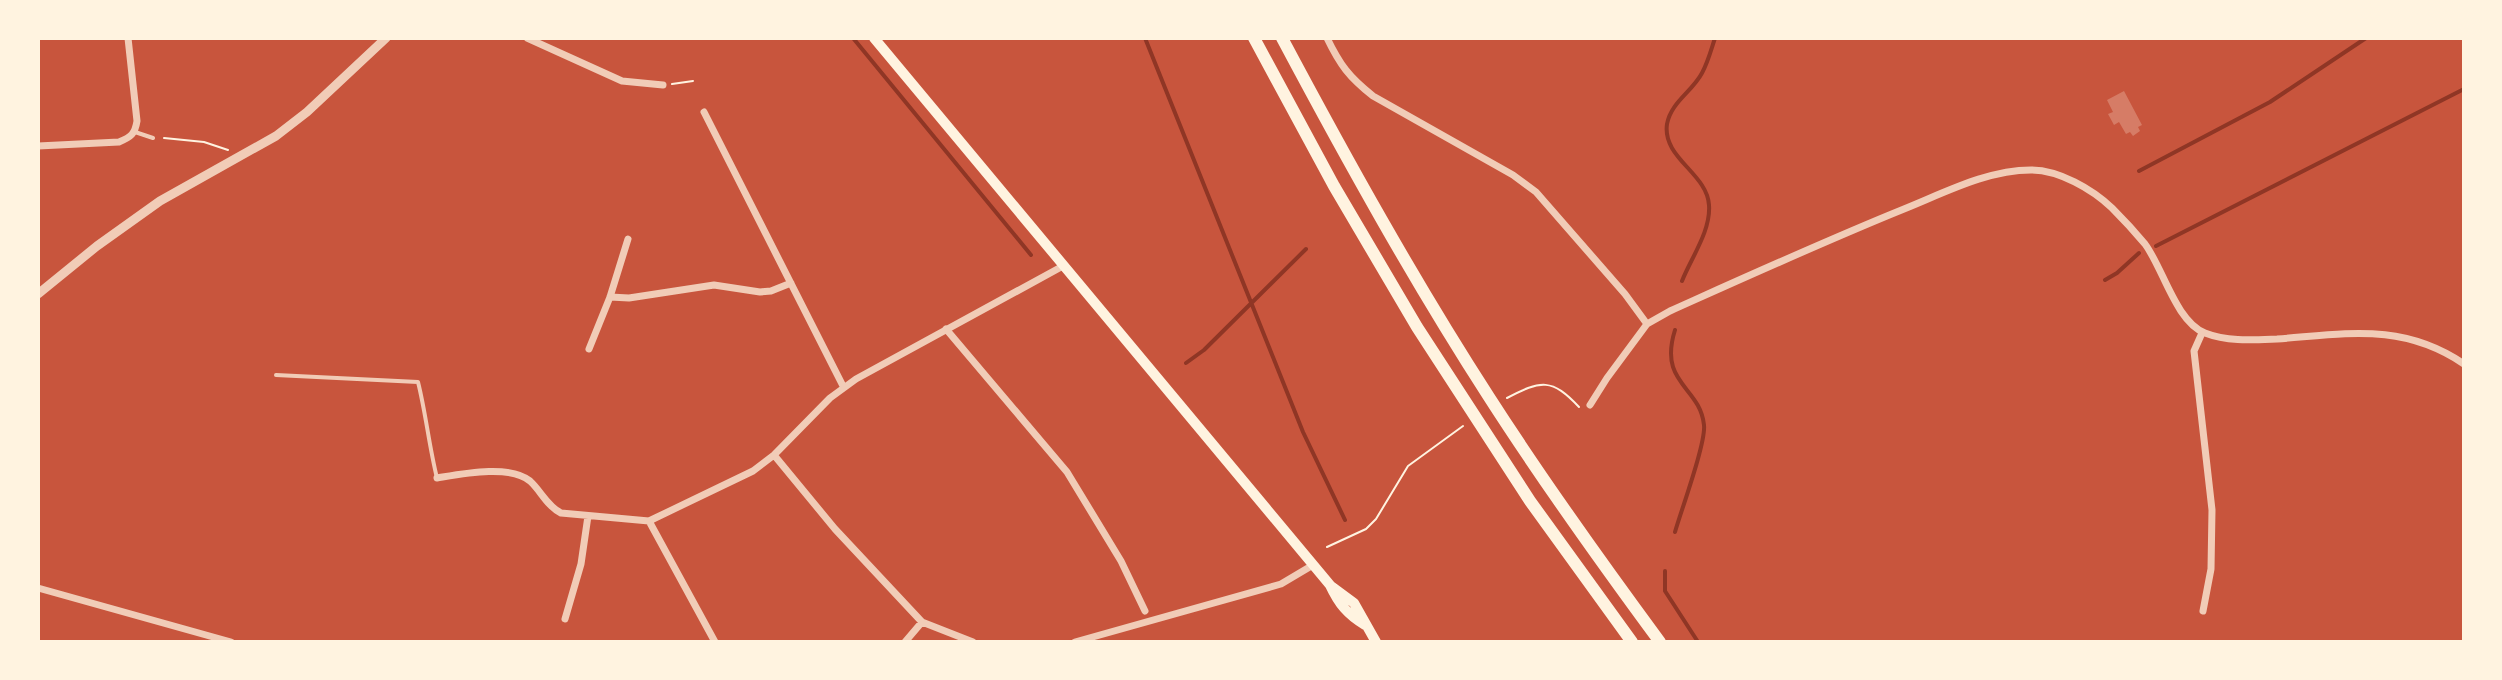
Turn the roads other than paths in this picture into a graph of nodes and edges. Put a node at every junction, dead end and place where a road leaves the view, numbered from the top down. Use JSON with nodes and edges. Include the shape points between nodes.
{"nodes":[{"id":1,"x":128,"y":38,"type":"edge"},
{"id":2,"x":386,"y":38,"type":"edge"},
{"id":3,"x":527,"y":38,"type":"edge"},
{"id":4,"x":874,"y":38,"type":"edge"},
{"id":5,"x":1254,"y":38,"type":"edge"},
{"id":6,"x":1282,"y":38,"type":"edge"},
{"id":7,"x":1327,"y":38,"type":"edge"},
{"id":8,"x":663,"y":85,"type":"road end"},
{"id":9,"x":704,"y":112,"type":"dead end"},
{"id":10,"x":135,"y":132,"type":"junction"},
{"id":11,"x":153,"y":138,"type":"road end"},
{"id":12,"x":38,"y":146,"type":"edge"},
{"id":13,"x":628,"y":239,"type":"dead end"},
{"id":14,"x":1063,"y":266,"type":"junction"},
{"id":15,"x":791,"y":283,"type":"junction"},
{"id":16,"x":38,"y":294,"type":"edge"},
{"id":17,"x":610,"y":297,"type":"junction"},
{"id":18,"x":1647,"y":324,"type":"junction"},
{"id":19,"x":946,"y":329,"type":"junction"},
{"id":20,"x":2202,"y":333,"type":"junction"},
{"id":21,"x":589,"y":349,"type":"dead end"},
{"id":22,"x":2464,"y":364,"type":"edge"},
{"id":23,"x":276,"y":375,"type":"dead end"},
{"id":24,"x":843,"y":386,"type":"junction"},
{"id":25,"x":1590,"y":405,"type":"dead end"},
{"id":26,"x":774,"y":455,"type":"junction"},
{"id":27,"x":437,"y":478,"type":"joint"},
{"id":28,"x":588,"y":516,"type":"junction"},
{"id":29,"x":649,"y":521,"type":"junction"},
{"id":30,"x":1313,"y":565,"type":"junction"},
{"id":31,"x":38,"y":588,"type":"edge"},
{"id":32,"x":1145,"y":611,"type":"dead end"},
{"id":33,"x":2203,"y":611,"type":"dead end"},
{"id":34,"x":565,"y":619,"type":"dead end"},
{"id":35,"x":922,"y":622,"type":"junction"},
{"id":36,"x":231,"y":642,"type":"edge"},
{"id":37,"x":715,"y":642,"type":"edge"},
{"id":38,"x":905,"y":642,"type":"edge"},
{"id":39,"x":973,"y":642,"type":"edge"},
{"id":40,"x":1075,"y":642,"type":"edge"},
{"id":41,"x":1376,"y":642,"type":"edge"},
{"id":42,"x":1632,"y":642,"type":"edge"},
{"id":43,"x":1660,"y":642,"type":"edge"}],
"edges":[{"from":1,"to":10,"type":"street"},
{"from":2,"to":16,"type":"street","via":[[276,136],[160,201]]},
{"from":3,"to":8,"type":"street","via":[[622,81]]},
{"from":4,"to":14,"type":"main road"},
{"from":5,"to":42,"type":"highway","via":[[1417,327],[1530,501]]},
{"from":6,"to":43,"type":"highway","via":[[1436,313]]},
{"from":7,"to":18,"type":"street","via":[[1339,63],[1373,96],[1536,192]]},
{"from":9,"to":15,"type":"street"},
{"from":10,"to":11,"type":"lane"},
{"from":10,"to":12,"type":"street","via":[[119,142]]},
{"from":13,"to":17,"type":"street"},
{"from":14,"to":19,"type":"street"},
{"from":14,"to":30,"type":"main road"},
{"from":15,"to":17,"type":"street","via":[[760,292],[714,285]]},
{"from":15,"to":24,"type":"street"},
{"from":17,"to":21,"type":"street"},
{"from":18,"to":20,"type":"street","via":[[1818,244],[1957,188],[2008,172],[2035,170],[2059,175],[2110,206],[2146,245],[2185,317]]},
{"from":18,"to":25,"type":"street"},
{"from":19,"to":24,"type":"street"},
{"from":19,"to":32,"type":"street","via":[[1067,472]]},
{"from":20,"to":22,"type":"street","via":[[2240,341],[2378,332],[2425,343]]},
{"from":20,"to":33,"type":"street","via":[[2194,351],[2212,510],[2211,569]]},
{"from":23,"to":27,"type":"lane","via":[[418,382]]},
{"from":24,"to":26,"type":"street"},
{"from":26,"to":29,"type":"street","via":[[753,471]]},
{"from":26,"to":35,"type":"street"},
{"from":27,"to":28,"type":"street","via":[[476,472],[522,476],[553,509]]},
{"from":28,"to":29,"type":"street"},
{"from":28,"to":34,"type":"street"},
{"from":29,"to":37,"type":"street"},
{"from":30,"to":40,"type":"street","via":[[1281,584]]},
{"from":30,"to":41,"type":"main road","via":[[1349,597]]},
{"from":31,"to":36,"type":"street"},
{"from":35,"to":38,"type":"street"},
{"from":35,"to":39,"type":"street"}]}
